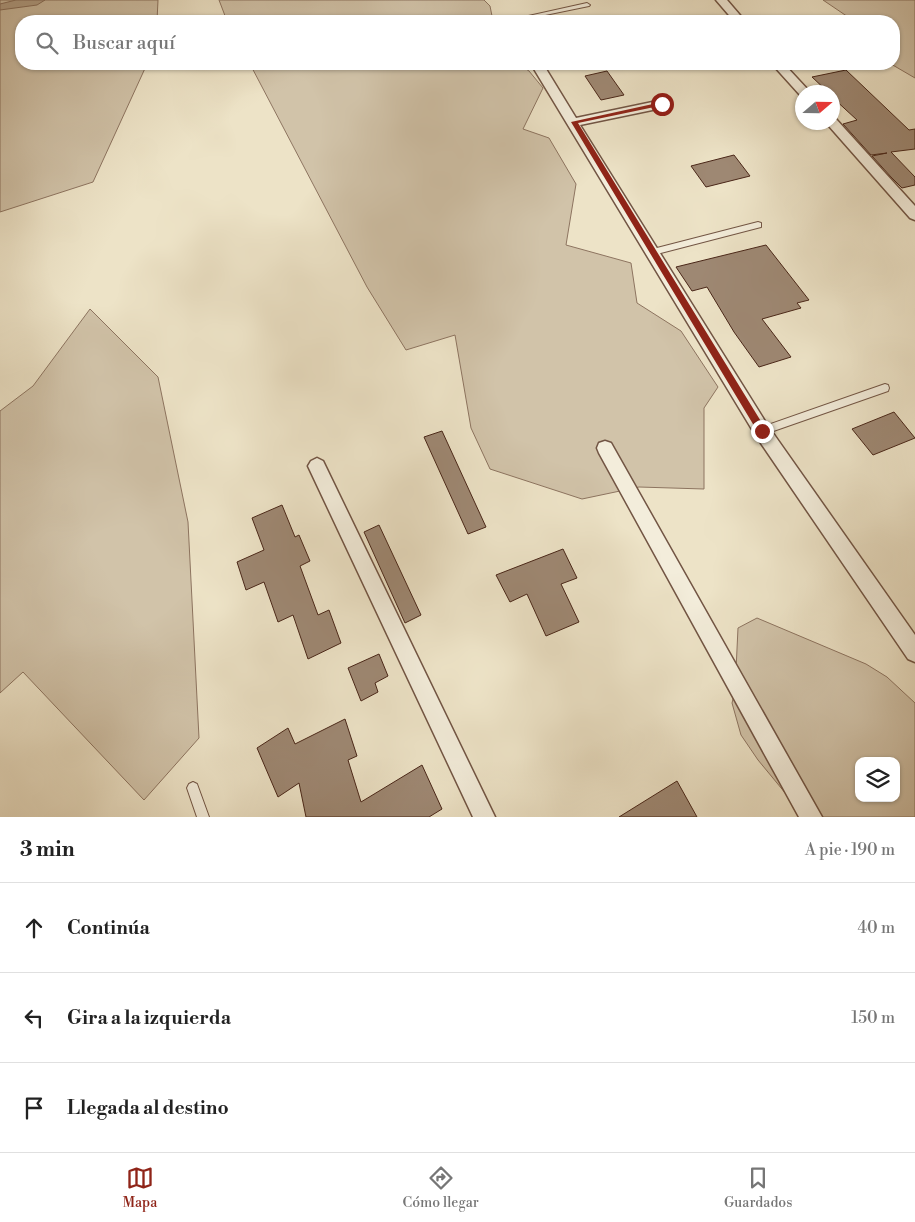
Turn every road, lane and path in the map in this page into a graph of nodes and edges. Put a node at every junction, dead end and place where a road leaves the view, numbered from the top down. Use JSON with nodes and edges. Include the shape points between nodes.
{"nodes":[{"id":1,"x":721,"y":0,"type":"edge"},
{"id":2,"x":587,"y":5,"type":"dead end"},
{"id":3,"x":538,"y":15,"type":"edge"},
{"id":4,"x":735,"y":15,"type":"edge"},
{"id":5,"x":541,"y":70,"type":"edge"},
{"id":6,"x":784,"y":70,"type":"edge"},
{"id":7,"x":798,"y":85,"type":"edge"},
{"id":8,"x":662,"y":104,"type":"dead end"},
{"id":9,"x":574,"y":122,"type":"junction"},
{"id":10,"x":839,"y":130,"type":"edge"},
{"id":11,"x":915,"y":215,"type":"edge"},
{"id":12,"x":758,"y":225,"type":"dead end"},
{"id":13,"x":653,"y":252,"type":"junction"},
{"id":14,"x":885,"y":388,"type":"dead end"},
{"id":15,"x":762,"y":431,"type":"junction"},
{"id":16,"x":605,"y":448,"type":"dead end"},
{"id":17,"x":317,"y":466,"type":"dead end"},
{"id":18,"x":915,"y":652,"type":"edge"},
{"id":19,"x":193,"y":788,"type":"dead end"},
{"id":20,"x":202,"y":817,"type":"edge"},
{"id":21,"x":484,"y":817,"type":"edge"},
{"id":22,"x":811,"y":817,"type":"edge"}],
"edges":[{"from":1,"to":4,"type":"street"},
{"from":2,"to":3,"type":"lane"},
{"from":5,"to":9,"type":"street"},
{"from":6,"to":7,"type":"street"},
{"from":8,"to":9,"type":"street"},
{"from":9,"to":13,"type":"street"},
{"from":10,"to":11,"type":"street"},
{"from":12,"to":13,"type":"lane"},
{"from":13,"to":15,"type":"street"},
{"from":14,"to":15,"type":"lane"},
{"from":15,"to":18,"type":"street"},
{"from":16,"to":22,"type":"street"},
{"from":17,"to":21,"type":"street"},
{"from":19,"to":20,"type":"lane"}]}
